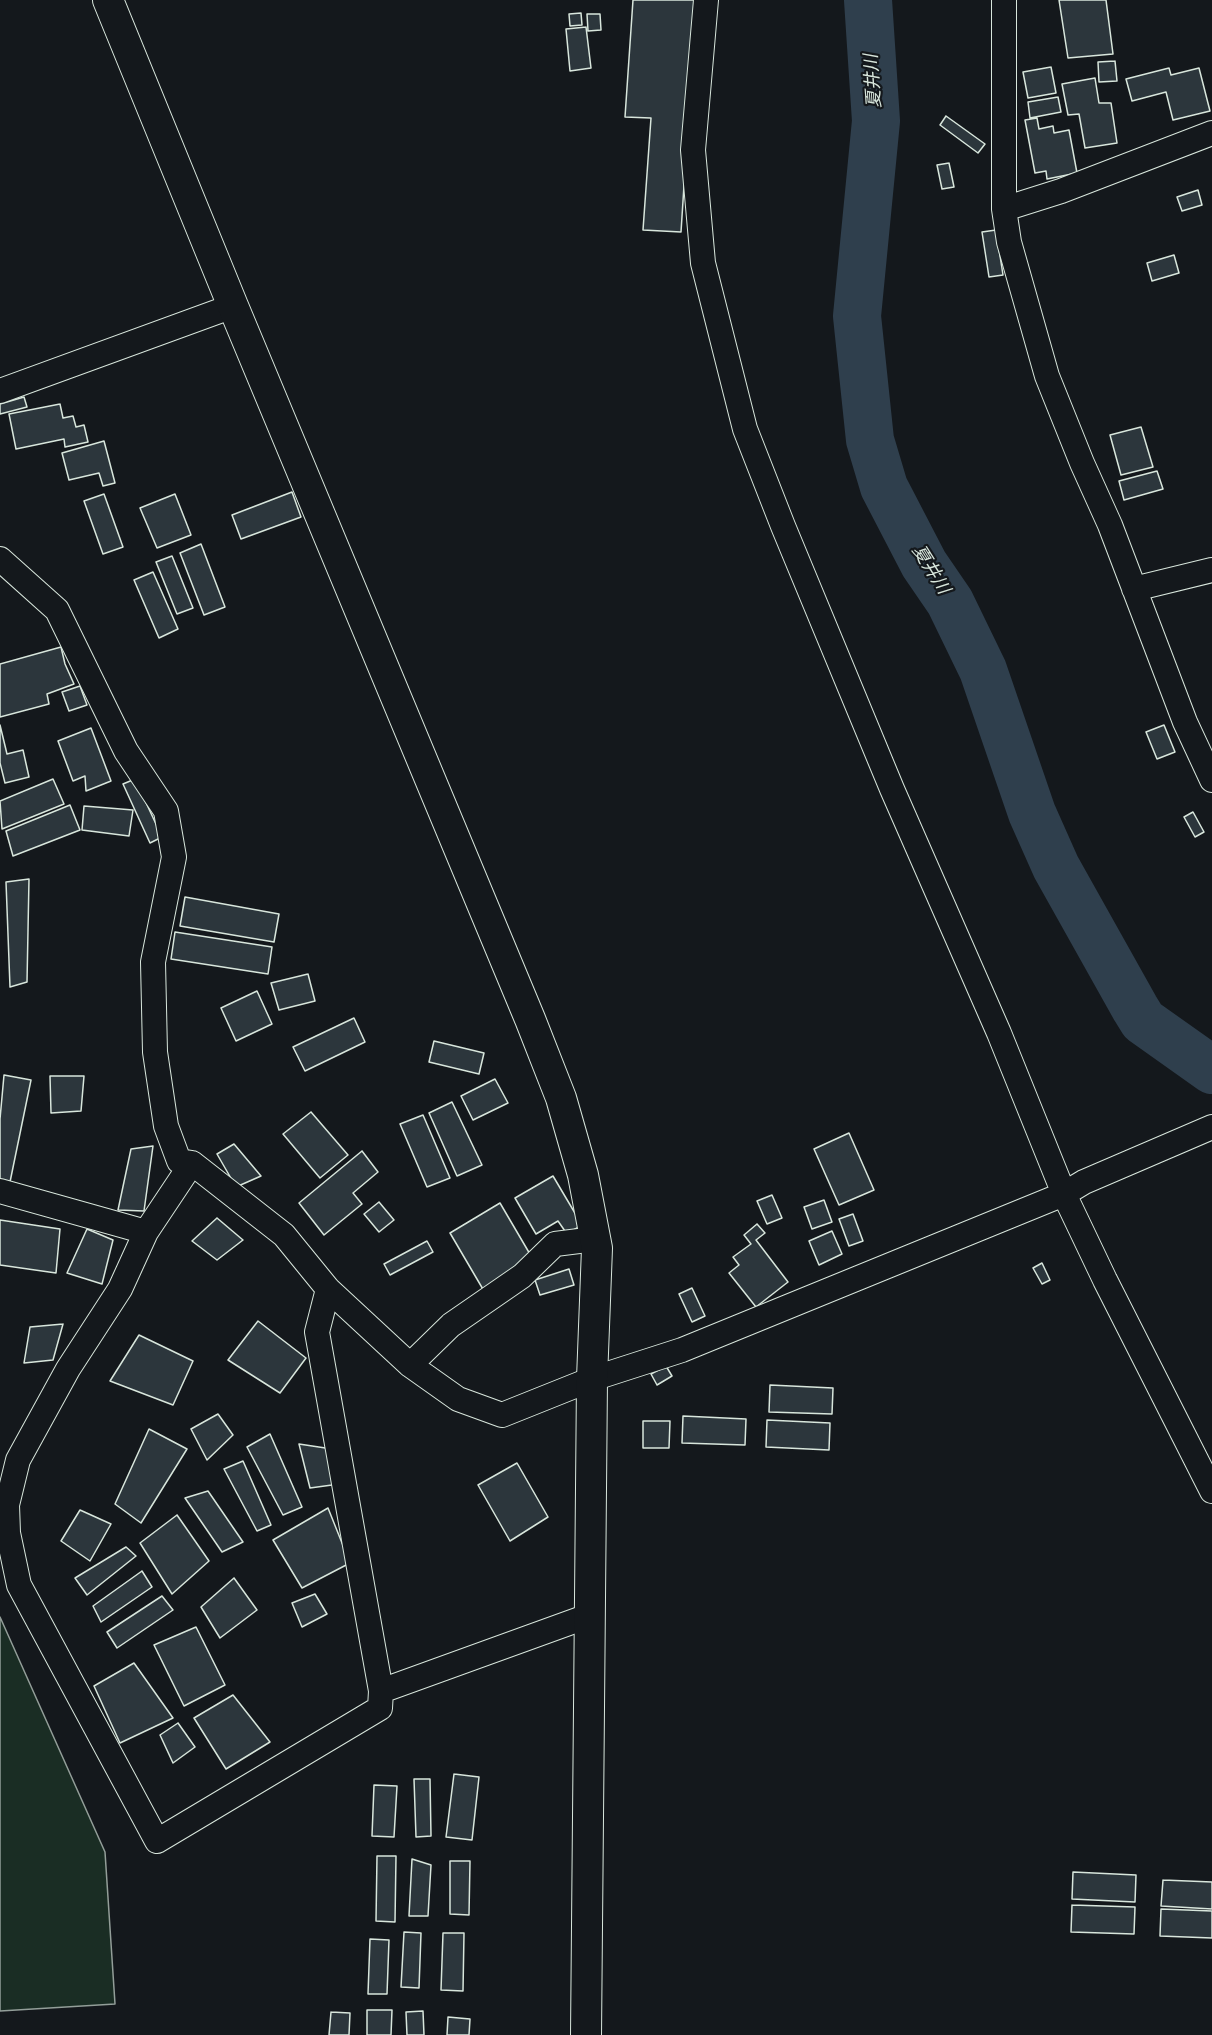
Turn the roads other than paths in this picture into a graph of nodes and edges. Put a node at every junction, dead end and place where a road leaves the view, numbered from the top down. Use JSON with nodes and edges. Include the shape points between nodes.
{"nodes":[{"id":1,"x":108,"y":0,"type":"edge"},
{"id":2,"x":706,"y":0,"type":"edge"},
{"id":3,"x":1004,"y":0,"type":"edge"},
{"id":4,"x":1212,"y":133,"type":"edge"},
{"id":5,"x":1004,"y":209,"type":"junction"},
{"id":6,"x":233,"y":306,"type":"junction"},
{"id":7,"x":0,"y":391,"type":"edge"},
{"id":8,"x":0,"y":559,"type":"edge"},
{"id":9,"x":1212,"y":570,"type":"edge"},
{"id":10,"x":1134,"y":589,"type":"junction"},
{"id":11,"x":1212,"y":780,"type":"edge"},
{"id":12,"x":1212,"y":1127,"type":"edge"},
{"id":13,"x":192,"y":1163,"type":"junction"},
{"id":14,"x":1074,"y":1188,"type":"junction"},
{"id":15,"x":0,"y":1191,"type":"edge"},
{"id":16,"x":146,"y":1232,"type":"junction"},
{"id":17,"x":595,"y":1239,"type":"junction"},
{"id":18,"x":328,"y":1289,"type":"junction"},
{"id":19,"x":410,"y":1365,"type":"junction"},
{"id":20,"x":592,"y":1379,"type":"junction"},
{"id":21,"x":1212,"y":1491,"type":"edge"},
{"id":22,"x":591,"y":1616,"type":"junction"},
{"id":23,"x":381,"y":1691,"type":"junction"},
{"id":24,"x":586,"y":2035,"type":"edge"}],
"edges":[{"from":1,"to":6,"type":"street"},
{"from":2,"to":14,"type":"street","via":[[693,150],[703,263],[745,429],[887,778],[999,1033]]},
{"from":3,"to":5,"type":"street"},
{"from":4,"to":5,"type":"street"},
{"from":5,"to":10,"type":"street","via":[[1009,242],[1047,376]]},
{"from":6,"to":7,"type":"street"},
{"from":6,"to":17,"type":"street","via":[[553,1078],[583,1175]]},
{"from":8,"to":13,"type":"street","via":[[57,610],[126,751],[166,811],[174,857],[153,962],[155,1052],[166,1126],[179,1161]]},
{"from":9,"to":10,"type":"street"},
{"from":10,"to":11,"type":"street","via":[[1185,722]]},
{"from":12,"to":14,"type":"street"},
{"from":13,"to":16,"type":"street"},
{"from":13,"to":18,"type":"street","via":[[284,1235]]},
{"from":14,"to":20,"type":"street","via":[[682,1350]]},
{"from":14,"to":21,"type":"street","via":[[1105,1280]]},
{"from":15,"to":16,"type":"street"},
{"from":16,"to":23,"type":"street","via":[[120,1289],[68,1369],[18,1460],[7,1504],[8,1533],[19,1585],[157,1841],[380,1708]]},
{"from":17,"to":19,"type":"street","via":[[555,1244],[522,1276],[451,1325]]},
{"from":17,"to":20,"type":"street"},
{"from":18,"to":19,"type":"street"},
{"from":18,"to":23,"type":"street","via":[[317,1332]]},
{"from":19,"to":20,"type":"street","via":[[458,1399],[502,1415]]},
{"from":20,"to":22,"type":"street"},
{"from":22,"to":23,"type":"street"},
{"from":22,"to":24,"type":"street"}]}
